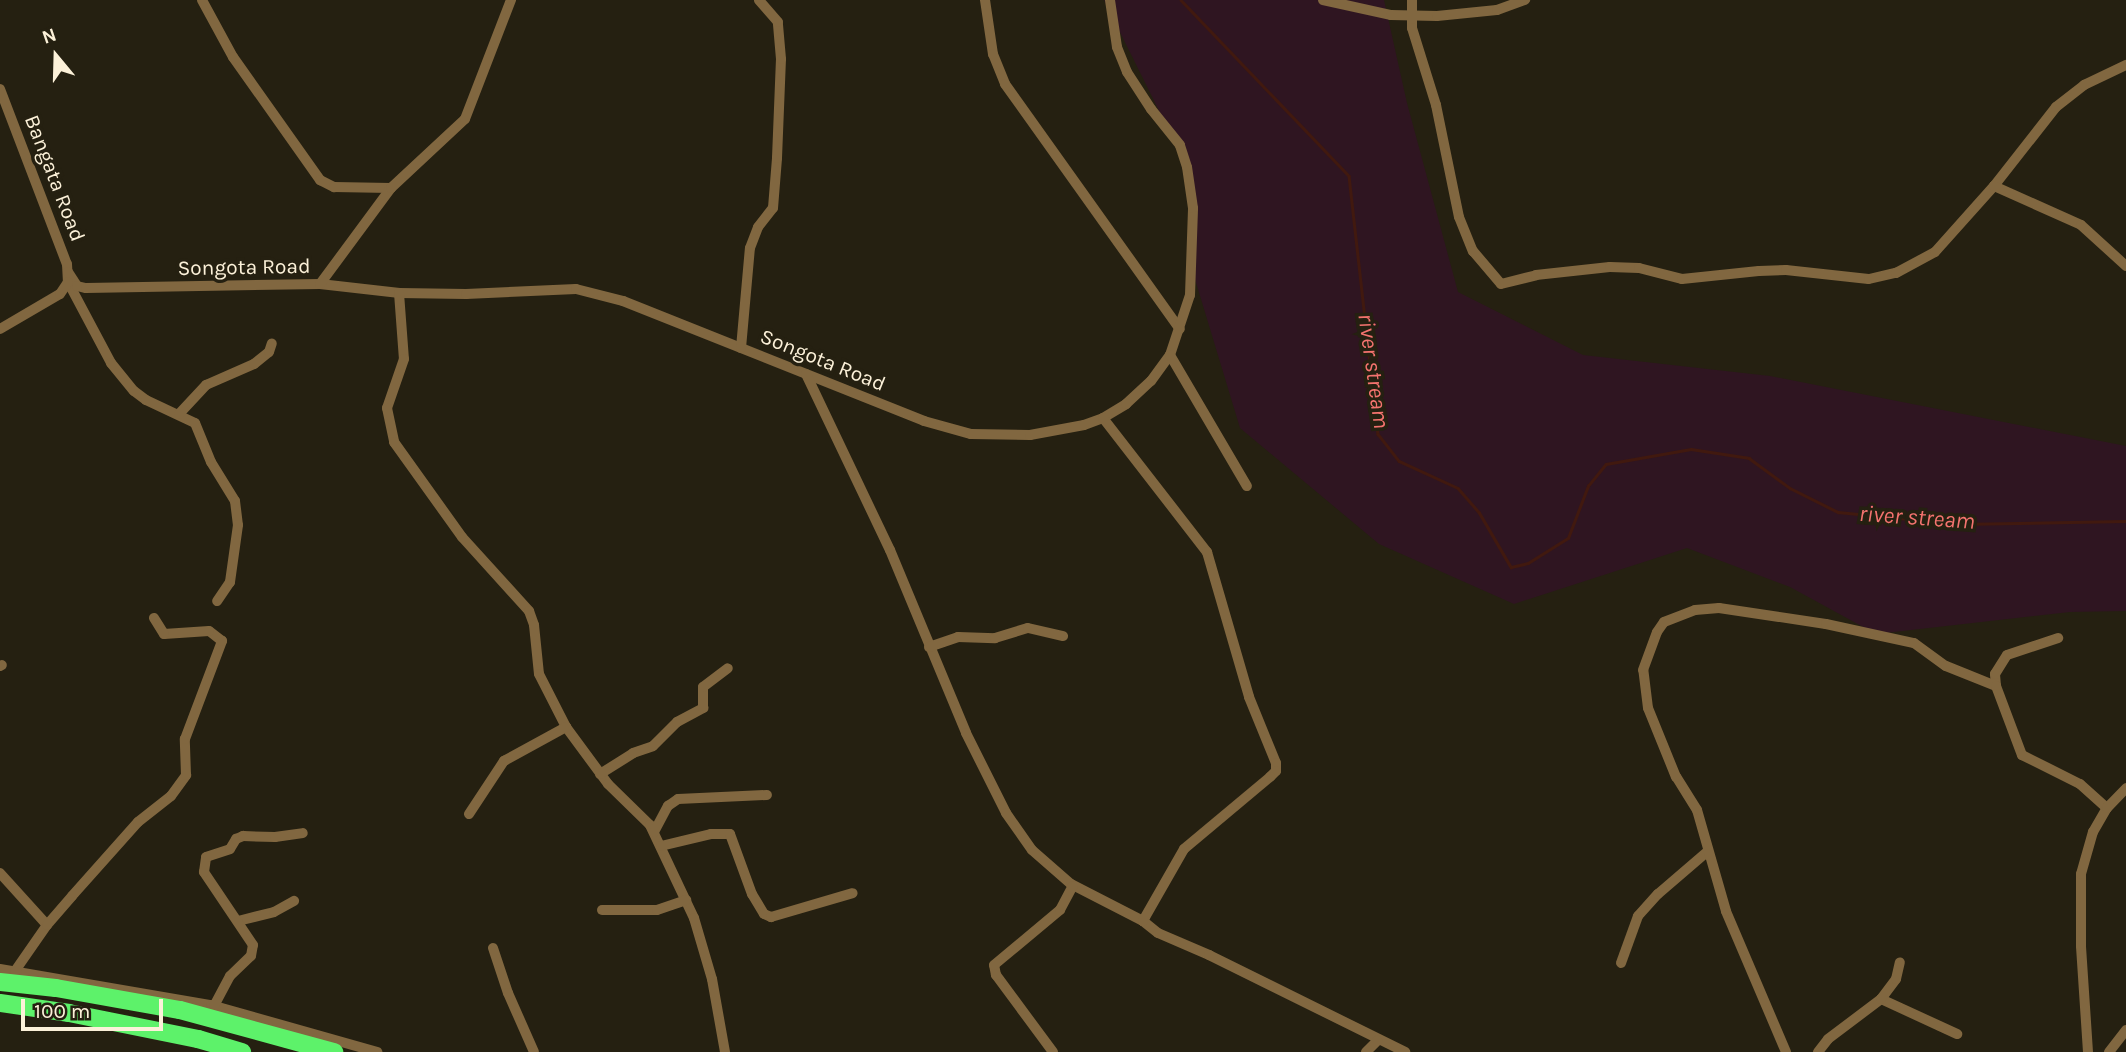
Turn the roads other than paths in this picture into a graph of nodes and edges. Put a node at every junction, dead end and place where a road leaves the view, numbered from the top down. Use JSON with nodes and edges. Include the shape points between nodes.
{"nodes":[{"id":1,"x":202,"y":0,"type":"edge"},
{"id":2,"x":511,"y":0,"type":"edge"},
{"id":3,"x":760,"y":0,"type":"edge"},
{"id":4,"x":985,"y":0,"type":"edge"},
{"id":5,"x":1110,"y":0,"type":"edge"},
{"id":6,"x":1323,"y":0,"type":"edge"},
{"id":7,"x":1412,"y":0,"type":"edge"},
{"id":8,"x":1525,"y":0,"type":"edge"},
{"id":9,"x":1412,"y":15,"type":"junction"},
{"id":10,"x":2126,"y":65,"type":"edge"},
{"id":11,"x":2,"y":95,"type":"edge"},
{"id":12,"x":1994,"y":186,"type":"junction"},
{"id":13,"x":391,"y":188,"type":"junction"},
{"id":14,"x":2126,"y":266,"type":"edge"},
{"id":15,"x":68,"y":277,"type":"junction"},
{"id":16,"x":320,"y":284,"type":"junction"},
{"id":17,"x":400,"y":293,"type":"junction"},
{"id":18,"x":0,"y":329,"type":"edge"},
{"id":19,"x":1180,"y":329,"type":"junction"},
{"id":20,"x":272,"y":343,"type":"dead end"},
{"id":21,"x":741,"y":348,"type":"junction"},
{"id":22,"x":1170,"y":355,"type":"junction"},
{"id":23,"x":806,"y":374,"type":"junction"},
{"id":24,"x":179,"y":414,"type":"junction"},
{"id":25,"x":1103,"y":418,"type":"junction"},
{"id":26,"x":1247,"y":486,"type":"dead end"},
{"id":27,"x":217,"y":601,"type":"dead end"},
{"id":28,"x":154,"y":618,"type":"dead end"},
{"id":29,"x":1063,"y":636,"type":"dead end"},
{"id":30,"x":2058,"y":638,"type":"dead end"},
{"id":31,"x":929,"y":647,"type":"junction"},
{"id":32,"x":728,"y":668,"type":"dead end"},
{"id":33,"x":1996,"y":686,"type":"junction"},
{"id":34,"x":566,"y":727,"type":"junction"},
{"id":35,"x":600,"y":774,"type":"junction"},
{"id":36,"x":2126,"y":788,"type":"edge"},
{"id":37,"x":768,"y":795,"type":"dead end"},
{"id":38,"x":2106,"y":808,"type":"junction"},
{"id":39,"x":470,"y":814,"type":"dead end"},
{"id":40,"x":654,"y":832,"type":"junction"},
{"id":41,"x":303,"y":833,"type":"dead end"},
{"id":42,"x":661,"y":846,"type":"junction"},
{"id":43,"x":1708,"y":851,"type":"junction"},
{"id":44,"x":0,"y":873,"type":"edge"},
{"id":45,"x":1073,"y":886,"type":"junction"},
{"id":46,"x":853,"y":892,"type":"dead end"},
{"id":47,"x":686,"y":900,"type":"junction"},
{"id":48,"x":294,"y":901,"type":"dead end"},
{"id":49,"x":602,"y":910,"type":"dead end"},
{"id":50,"x":238,"y":921,"type":"junction"},
{"id":51,"x":1143,"y":921,"type":"junction"},
{"id":52,"x":47,"y":925,"type":"junction"},
{"id":53,"x":493,"y":948,"type":"dead end"},
{"id":54,"x":1899,"y":962,"type":"dead end"},
{"id":55,"x":1621,"y":963,"type":"dead end"},
{"id":56,"x":0,"y":970,"type":"edge"},
{"id":57,"x":7,"y":976,"type":"edge"},
{"id":58,"x":1881,"y":999,"type":"junction"},
{"id":59,"x":0,"y":1003,"type":"edge"},
{"id":60,"x":214,"y":1006,"type":"junction"},
{"id":61,"x":2126,"y":1030,"type":"edge"},
{"id":62,"x":1957,"y":1034,"type":"dead end"},
{"id":63,"x":1377,"y":1041,"type":"junction"},
{"id":64,"x":242,"y":1052,"type":"edge"},
{"id":65,"x":334,"y":1052,"type":"edge"},
{"id":66,"x":377,"y":1052,"type":"edge"},
{"id":67,"x":534,"y":1052,"type":"edge"},
{"id":68,"x":725,"y":1052,"type":"edge"},
{"id":69,"x":1054,"y":1052,"type":"edge"},
{"id":70,"x":1366,"y":1052,"type":"edge"},
{"id":71,"x":1405,"y":1052,"type":"edge"},
{"id":72,"x":1786,"y":1052,"type":"edge"},
{"id":73,"x":1818,"y":1052,"type":"edge"},
{"id":74,"x":2088,"y":1052,"type":"edge"},
{"id":75,"x":2109,"y":1052,"type":"edge"}],
"edges":[{"from":1,"to":13,"type":"street","via":[[233,57],[320,180],[334,187]]},
{"from":2,"to":13,"type":"street","via":[[464,119]]},
{"from":3,"to":21,"type":"street","via":[[778,22],[777,158],[773,208],[758,227],[750,248]]},
{"from":4,"to":19,"type":"street","via":[[993,54],[1005,84]]},
{"from":5,"to":19,"type":"street","name":"Songota Road","via":[[1117,47],[1127,72],[1180,145],[1187,167],[1193,208],[1190,295]]},
{"from":6,"to":9,"type":"street"},
{"from":7,"to":9,"type":"street"},
{"from":8,"to":9,"type":"street","via":[[1496,9]]},
{"from":9,"to":12,"type":"street","via":[[1459,217],[1473,251],[1501,284],[1535,275],[1610,267],[1639,268],[1682,279],[1786,270],[1869,279],[1885,276],[1935,252]]},
{"from":10,"to":12,"type":"street","via":[[2062,101]]},
{"from":11,"to":15,"type":"street","name":"Bangata Road"},
{"from":12,"to":14,"type":"street","via":[[2081,225]]},
{"from":13,"to":16,"type":"street"},
{"from":15,"to":16,"type":"street","name":"Songota Road","via":[[86,288]]},
{"from":15,"to":18,"type":"street","via":[[60,294]]},
{"from":15,"to":24,"type":"street","name":"Bangata Road","via":[[120,376],[146,400]]},
{"from":16,"to":17,"type":"street","name":"Songota Road"},
{"from":17,"to":21,"type":"street","name":"Songota Road","via":[[576,289],[623,301]]},
{"from":17,"to":34,"type":"street","via":[[404,359],[387,408],[394,442],[462,537],[529,611],[539,674]]},
{"from":19,"to":22,"type":"street","name":"Songota Road"},
{"from":20,"to":24,"type":"street","via":[[269,352],[254,364],[206,385]]},
{"from":21,"to":23,"type":"street","name":"Songota Road"},
{"from":22,"to":25,"type":"street","name":"Songota Road","via":[[1151,381]]},
{"from":22,"to":26,"type":"street"},
{"from":23,"to":25,"type":"street","name":"Songota Road","via":[[924,421],[971,434],[1030,435]]},
{"from":23,"to":31,"type":"street","via":[[890,550]]},
{"from":24,"to":27,"type":"street","via":[[199,429],[206,453],[232,493],[237,511],[230,582]]},
{"from":25,"to":51,"type":"street","via":[[1206,552],[1249,697],[1276,763],[1276,771],[1184,849]]},
{"from":28,"to":52,"type":"street","via":[[164,634],[209,631],[222,641],[185,739],[186,775]]},
{"from":29,"to":31,"type":"street","via":[[1028,628],[995,638],[958,637]]},
{"from":30,"to":33,"type":"street","via":[[2004,657],[1995,674]]},
{"from":31,"to":45,"type":"street","via":[[965,733],[1006,813],[1032,850]]},
{"from":32,"to":35,"type":"street","via":[[703,687],[703,708],[677,722],[653,746]]},
{"from":33,"to":38,"type":"street","via":[[2022,755],[2080,784]]},
{"from":33,"to":43,"type":"street","via":[[1946,666],[1914,643],[1896,638],[1719,608],[1668,619],[1657,632],[1643,683],[1658,738],[1697,810]]},
{"from":34,"to":35,"type":"street"},
{"from":34,"to":39,"type":"street","via":[[504,761]]},
{"from":35,"to":40,"type":"street"},
{"from":36,"to":38,"type":"street"},
{"from":37,"to":40,"type":"street","via":[[678,799],[668,806]]},
{"from":38,"to":74,"type":"street","via":[[2085,853],[2081,874]]},
{"from":40,"to":42,"type":"street"},
{"from":41,"to":50,"type":"street","via":[[243,836],[230,849],[206,857],[204,872]]},
{"from":42,"to":46,"type":"street","via":[[730,834],[752,894],[771,917]]},
{"from":42,"to":47,"type":"street"},
{"from":43,"to":55,"type":"street","via":[[1639,916]]},
{"from":43,"to":72,"type":"street","via":[[1726,911]]},
{"from":44,"to":52,"type":"street"},
{"from":45,"to":51,"type":"street"},
{"from":45,"to":69,"type":"street","via":[[1060,910],[994,965],[996,975]]},
{"from":47,"to":49,"type":"street","via":[[657,910]]},
{"from":47,"to":68,"type":"street","via":[[706,955]]},
{"from":48,"to":50,"type":"street","via":[[274,912]]},
{"from":50,"to":60,"type":"street","via":[[253,952],[221,989]]},
{"from":51,"to":63,"type":"street","via":[[1158,933]]},
{"from":52,"to":57,"type":"street"},
{"from":53,"to":67,"type":"street"},
{"from":54,"to":58,"type":"street","via":[[1896,979]]},
{"from":56,"to":57,"type":"street"},
{"from":57,"to":60,"type":"street"},
{"from":57,"to":65,"type":"highway","via":[[180,1010]]},
{"from":58,"to":62,"type":"street"},
{"from":58,"to":73,"type":"street","via":[[1828,1039]]},
{"from":59,"to":64,"type":"highway","via":[[82,1016]]},
{"from":60,"to":66,"type":"street"},
{"from":61,"to":75,"type":"street"},
{"from":63,"to":70,"type":"street"},
{"from":63,"to":71,"type":"street"}]}
